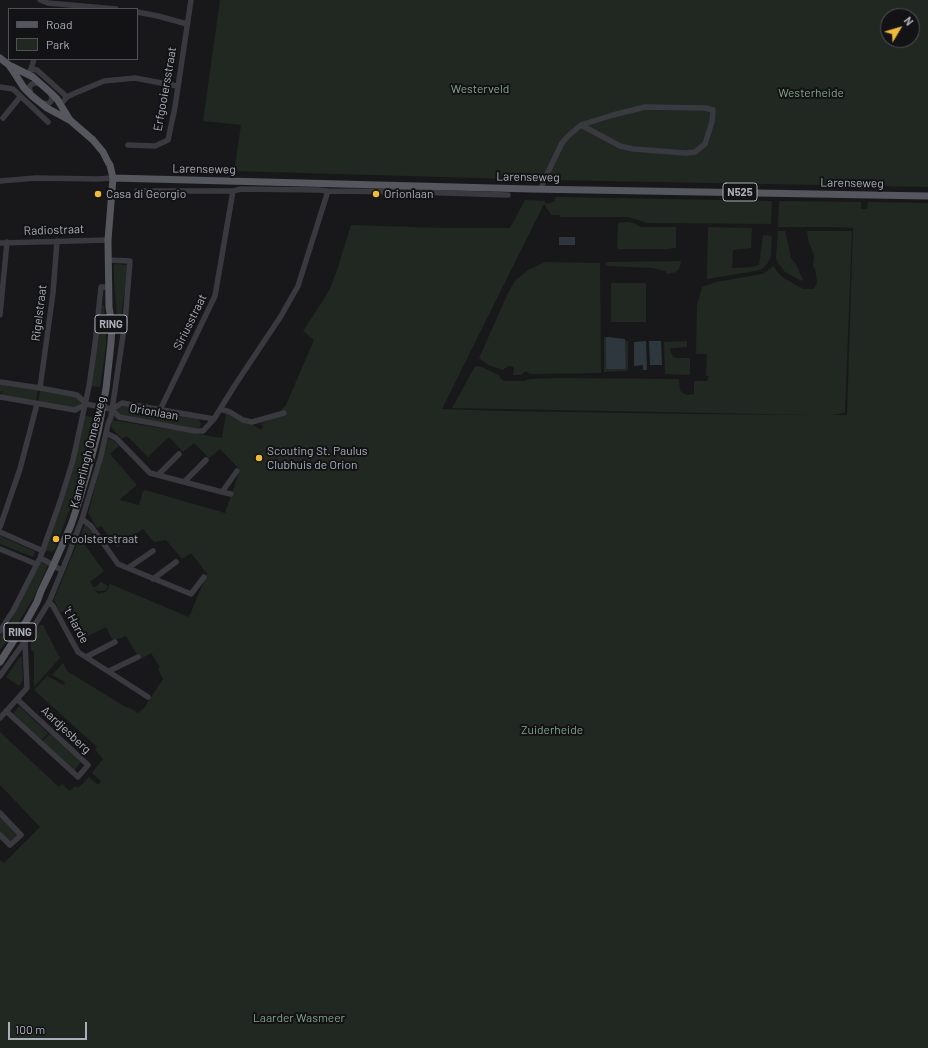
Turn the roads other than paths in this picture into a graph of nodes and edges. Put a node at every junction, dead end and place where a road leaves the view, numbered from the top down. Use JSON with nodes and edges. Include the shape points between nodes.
{"nodes":[{"id":1,"x":40,"y":0,"type":"edge"},
{"id":2,"x":191,"y":0,"type":"edge"},
{"id":3,"x":48,"y":4,"type":"edge"},
{"id":4,"x":102,"y":8,"type":"edge"},
{"id":5,"x":138,"y":12,"type":"edge"},
{"id":6,"x":187,"y":24,"type":"junction"},
{"id":7,"x":0,"y":58,"type":"edge"},
{"id":8,"x":34,"y":60,"type":"edge"},
{"id":9,"x":9,"y":65,"type":"junction"},
{"id":10,"x":29,"y":72,"type":"junction"},
{"id":11,"x":20,"y":82,"type":"junction"},
{"id":12,"x":40,"y":84,"type":"junction"},
{"id":13,"x":178,"y":86,"type":"junction"},
{"id":14,"x":0,"y":87,"type":"edge"},
{"id":15,"x":13,"y":89,"type":"junction"},
{"id":16,"x":51,"y":93,"type":"junction"},
{"id":17,"x":20,"y":96,"type":"junction"},
{"id":18,"x":32,"y":96,"type":"junction"},
{"id":19,"x":67,"y":97,"type":"junction"},
{"id":20,"x":40,"y":102,"type":"junction"},
{"id":21,"x":61,"y":104,"type":"junction"},
{"id":22,"x":3,"y":118,"type":"dead end"},
{"id":23,"x":71,"y":121,"type":"junction"},
{"id":24,"x":48,"y":122,"type":"dead end"},
{"id":25,"x":581,"y":125,"type":"junction"},
{"id":26,"x":128,"y":145,"type":"dead end"},
{"id":27,"x":113,"y":178,"type":"junction"},
{"id":28,"x":0,"y":181,"type":"edge"},
{"id":29,"x":541,"y":189,"type":"junction"},
{"id":30,"x":137,"y":191,"type":"dead end"},
{"id":31,"x":233,"y":191,"type":"junction"},
{"id":32,"x":328,"y":191,"type":"junction"},
{"id":33,"x":508,"y":195,"type":"dead end"},
{"id":34,"x":928,"y":196,"type":"edge"},
{"id":35,"x":108,"y":240,"type":"junction"},
{"id":36,"x":57,"y":241,"type":"junction"},
{"id":37,"x":7,"y":242,"type":"junction"},
{"id":38,"x":0,"y":243,"type":"edge"},
{"id":39,"x":108,"y":260,"type":"junction"},
{"id":40,"x":109,"y":287,"type":"junction"},
{"id":41,"x":0,"y":315,"type":"edge"},
{"id":42,"x":0,"y":382,"type":"edge"},
{"id":43,"x":40,"y":388,"type":"junction"},
{"id":44,"x":0,"y":397,"type":"edge"},
{"id":45,"x":37,"y":404,"type":"junction"},
{"id":46,"x":86,"y":404,"type":"junction"},
{"id":47,"x":103,"y":407,"type":"junction"},
{"id":48,"x":112,"y":409,"type":"junction"},
{"id":49,"x":220,"y":409,"type":"junction"},
{"id":50,"x":160,"y":410,"type":"junction"},
{"id":51,"x":284,"y":413,"type":"dead end"},
{"id":52,"x":214,"y":419,"type":"junction"},
{"id":53,"x":106,"y":433,"type":"junction"},
{"id":54,"x":179,"y":454,"type":"dead end"},
{"id":55,"x":206,"y":460,"type":"dead end"},
{"id":56,"x":237,"y":472,"type":"dead end"},
{"id":57,"x":158,"y":475,"type":"junction"},
{"id":58,"x":184,"y":482,"type":"junction"},
{"id":59,"x":222,"y":492,"type":"junction"},
{"id":60,"x":231,"y":494,"type":"dead end"},
{"id":61,"x":82,"y":519,"type":"junction"},
{"id":62,"x":0,"y":527,"type":"edge"},
{"id":63,"x":0,"y":532,"type":"edge"},
{"id":64,"x":0,"y":549,"type":"edge"},
{"id":65,"x":42,"y":551,"type":"junction"},
{"id":66,"x":153,"y":551,"type":"dead end"},
{"id":67,"x":40,"y":558,"type":"junction"},
{"id":68,"x":176,"y":562,"type":"dead end"},
{"id":69,"x":36,"y":564,"type":"junction"},
{"id":70,"x":58,"y":568,"type":"junction"},
{"id":71,"x":128,"y":568,"type":"junction"},
{"id":72,"x":204,"y":577,"type":"dead end"},
{"id":73,"x":153,"y":579,"type":"junction"},
{"id":74,"x":49,"y":602,"type":"junction"},
{"id":75,"x":0,"y":631,"type":"edge"},
{"id":76,"x":25,"y":641,"type":"junction"},
{"id":77,"x":115,"y":642,"type":"dead end"},
{"id":78,"x":86,"y":657,"type":"junction"},
{"id":79,"x":138,"y":657,"type":"dead end"},
{"id":80,"x":0,"y":662,"type":"edge"},
{"id":81,"x":109,"y":671,"type":"junction"},
{"id":82,"x":0,"y":676,"type":"edge"},
{"id":83,"x":148,"y":696,"type":"dead end"},
{"id":84,"x":18,"y":699,"type":"junction"},
{"id":85,"x":6,"y":711,"type":"junction"},
{"id":86,"x":0,"y":718,"type":"edge"},
{"id":87,"x":0,"y":813,"type":"edge"},
{"id":88,"x":0,"y":835,"type":"edge"}],
"edges":[{"from":1,"to":3,"type":"street"},
{"from":2,"to":6,"type":"street","name":"Erfgooiersstraat"},
{"from":3,"to":4,"type":"street"},
{"from":5,"to":6,"type":"street"},
{"from":6,"to":13,"type":"street","name":"Erfgooiersstraat"},
{"from":7,"to":9,"type":"main road","number":"RING"},
{"from":8,"to":10,"type":"street"},
{"from":9,"to":10,"type":"main road","number":"RING"},
{"from":9,"to":11,"type":"main road","number":"RING"},
{"from":10,"to":12,"type":"main road","number":"RING"},
{"from":10,"to":19,"type":"street","via":[[37,70]]},
{"from":11,"to":15,"type":"street"},
{"from":11,"to":18,"type":"main road","number":"RING"},
{"from":12,"to":16,"type":"main road","number":"RING"},
{"from":12,"to":18,"type":"street","via":[[35,83],[29,87]]},
{"from":13,"to":19,"type":"street","via":[[135,78],[104,81]]},
{"from":13,"to":26,"type":"street","name":"Erfgooiersstraat","via":[[168,140],[155,146]]},
{"from":14,"to":15,"type":"street"},
{"from":15,"to":17,"type":"street"},
{"from":16,"to":20,"type":"street","via":[[52,100],[48,104]]},
{"from":16,"to":21,"type":"main road","number":"RING"},
{"from":17,"to":22,"type":"street"},
{"from":17,"to":24,"type":"street"},
{"from":18,"to":20,"type":"main road","number":"RING"},
{"from":19,"to":21,"type":"street"},
{"from":20,"to":23,"type":"main road","number":"RING"},
{"from":21,"to":23,"type":"main road","number":"RING"},
{"from":23,"to":27,"type":"main road","number":"RING","via":[[103,152]]},
{"from":25,"to":25,"type":"street","via":[[620,146],[695,152],[705,144],[713,110],[645,107]]},
{"from":25,"to":29,"type":"street","via":[[562,144]]},
{"from":27,"to":28,"type":"street","via":[[36,178]]},
{"from":27,"to":29,"type":"main road","name":"Larenseweg","number":"N525"},
{"from":27,"to":35,"type":"main road","name":"Kamerlingh Onnesweg","number":"RING"},
{"from":29,"to":34,"type":"main road","name":"Larenseweg","number":"N525"},
{"from":30,"to":31,"type":"street","name":"Larenseweg"},
{"from":31,"to":32,"type":"street","name":"Larenseweg","via":[[240,188]]},
{"from":31,"to":50,"type":"street","name":"Siriusstraat","via":[[215,296]]},
{"from":32,"to":33,"type":"street","name":"Larenseweg"},
{"from":32,"to":49,"type":"street","name":"Orionlaan","via":[[298,286]]},
{"from":35,"to":36,"type":"street","name":"Radiostraat"},
{"from":35,"to":39,"type":"main road","name":"Kamerlingh Onnesweg","number":"RING"},
{"from":36,"to":37,"type":"street","name":"Radiostraat"},
{"from":36,"to":43,"type":"street","name":"Rigelstraat","via":[[53,293]]},
{"from":37,"to":38,"type":"street","name":"Radiostraat"},
{"from":37,"to":41,"type":"street"},
{"from":39,"to":40,"type":"main road","name":"Kamerlingh Onnesweg","number":"RING"},
{"from":39,"to":48,"type":"street","name":"Kamerlingh Onnesweg","via":[[130,261],[125,323]]},
{"from":40,"to":46,"type":"street","name":"Kamerlingh Onnesweg","via":[[101,287]]},
{"from":40,"to":47,"type":"main road","name":"Kamerlingh Onnesweg","number":"RING","via":[[112,326]]},
{"from":42,"to":43,"type":"street","name":"Orionlaan"},
{"from":43,"to":46,"type":"street","name":"Orionlaan","via":[[77,395]]},
{"from":44,"to":45,"type":"street","name":"Orionlaan"},
{"from":45,"to":46,"type":"street","name":"Orionlaan","via":[[76,410]]},
{"from":45,"to":62,"type":"street","via":[[20,469]]},
{"from":46,"to":47,"type":"street","name":"Orionlaan"},
{"from":46,"to":65,"type":"street","name":"Kamerlingh Onnesweg","via":[[73,460]]},
{"from":47,"to":48,"type":"street","name":"Orionlaan"},
{"from":47,"to":70,"type":"main road","name":"Kamerlingh Onnesweg","number":"RING","via":[[87,474]]},
{"from":48,"to":50,"type":"street","name":"Orionlaan","via":[[122,403]]},
{"from":48,"to":52,"type":"street","name":"Orionlaan","via":[[119,418],[195,431],[203,431]]},
{"from":48,"to":53,"type":"street","name":"Kamerlingh Onnesweg"},
{"from":49,"to":51,"type":"street","via":[[252,422]]},
{"from":49,"to":52,"type":"street","name":"Orionlaan"},
{"from":50,"to":52,"type":"street","name":"Orionlaan"},
{"from":53,"to":57,"type":"street","via":[[116,438],[150,473]]},
{"from":53,"to":61,"type":"street","name":"Kamerlingh Onnesweg"},
{"from":54,"to":57,"type":"street"},
{"from":55,"to":58,"type":"street"},
{"from":56,"to":59,"type":"street"},
{"from":57,"to":58,"type":"street"},
{"from":58,"to":59,"type":"street"},
{"from":59,"to":60,"type":"street"},
{"from":61,"to":70,"type":"street","name":"Kamerlingh Onnesweg"},
{"from":61,"to":71,"type":"street","via":[[91,526],[118,564]]},
{"from":63,"to":65,"type":"street"},
{"from":64,"to":69,"type":"street"},
{"from":65,"to":67,"type":"street","name":"Kamerlingh Onnesweg"},
{"from":66,"to":71,"type":"street"},
{"from":67,"to":69,"type":"street","name":"Kamerlingh Onnesweg"},
{"from":67,"to":70,"type":"street"},
{"from":68,"to":73,"type":"street"},
{"from":69,"to":75,"type":"street","name":"Kamerlingh Onnesweg","via":[[13,612]]},
{"from":70,"to":74,"type":"street","name":"Kamerlingh Onnesweg"},
{"from":70,"to":80,"type":"main road","name":"Kamerlingh Onnesweg","number":"RING"},
{"from":71,"to":73,"type":"street"},
{"from":72,"to":73,"type":"street","via":[[191,594]]},
{"from":74,"to":76,"type":"street","name":"Kamerlingh Onnesweg"},
{"from":74,"to":78,"type":"street","name":"'t Harde","via":[[78,652]]},
{"from":76,"to":82,"type":"street","name":"Kamerlingh Onnesweg"},
{"from":76,"to":84,"type":"street","via":[[27,688]]},
{"from":77,"to":78,"type":"street","name":"'t Harde"},
{"from":78,"to":81,"type":"street","name":"'t Harde"},
{"from":79,"to":81,"type":"street"},
{"from":81,"to":83,"type":"street","name":"'t Harde"},
{"from":84,"to":85,"type":"street"},
{"from":84,"to":85,"type":"street","name":"Aardjesberg","via":[[88,765],[78,777]]},
{"from":85,"to":86,"type":"street"},
{"from":87,"to":88,"type":"street","via":[[21,835],[10,846]]}]}
